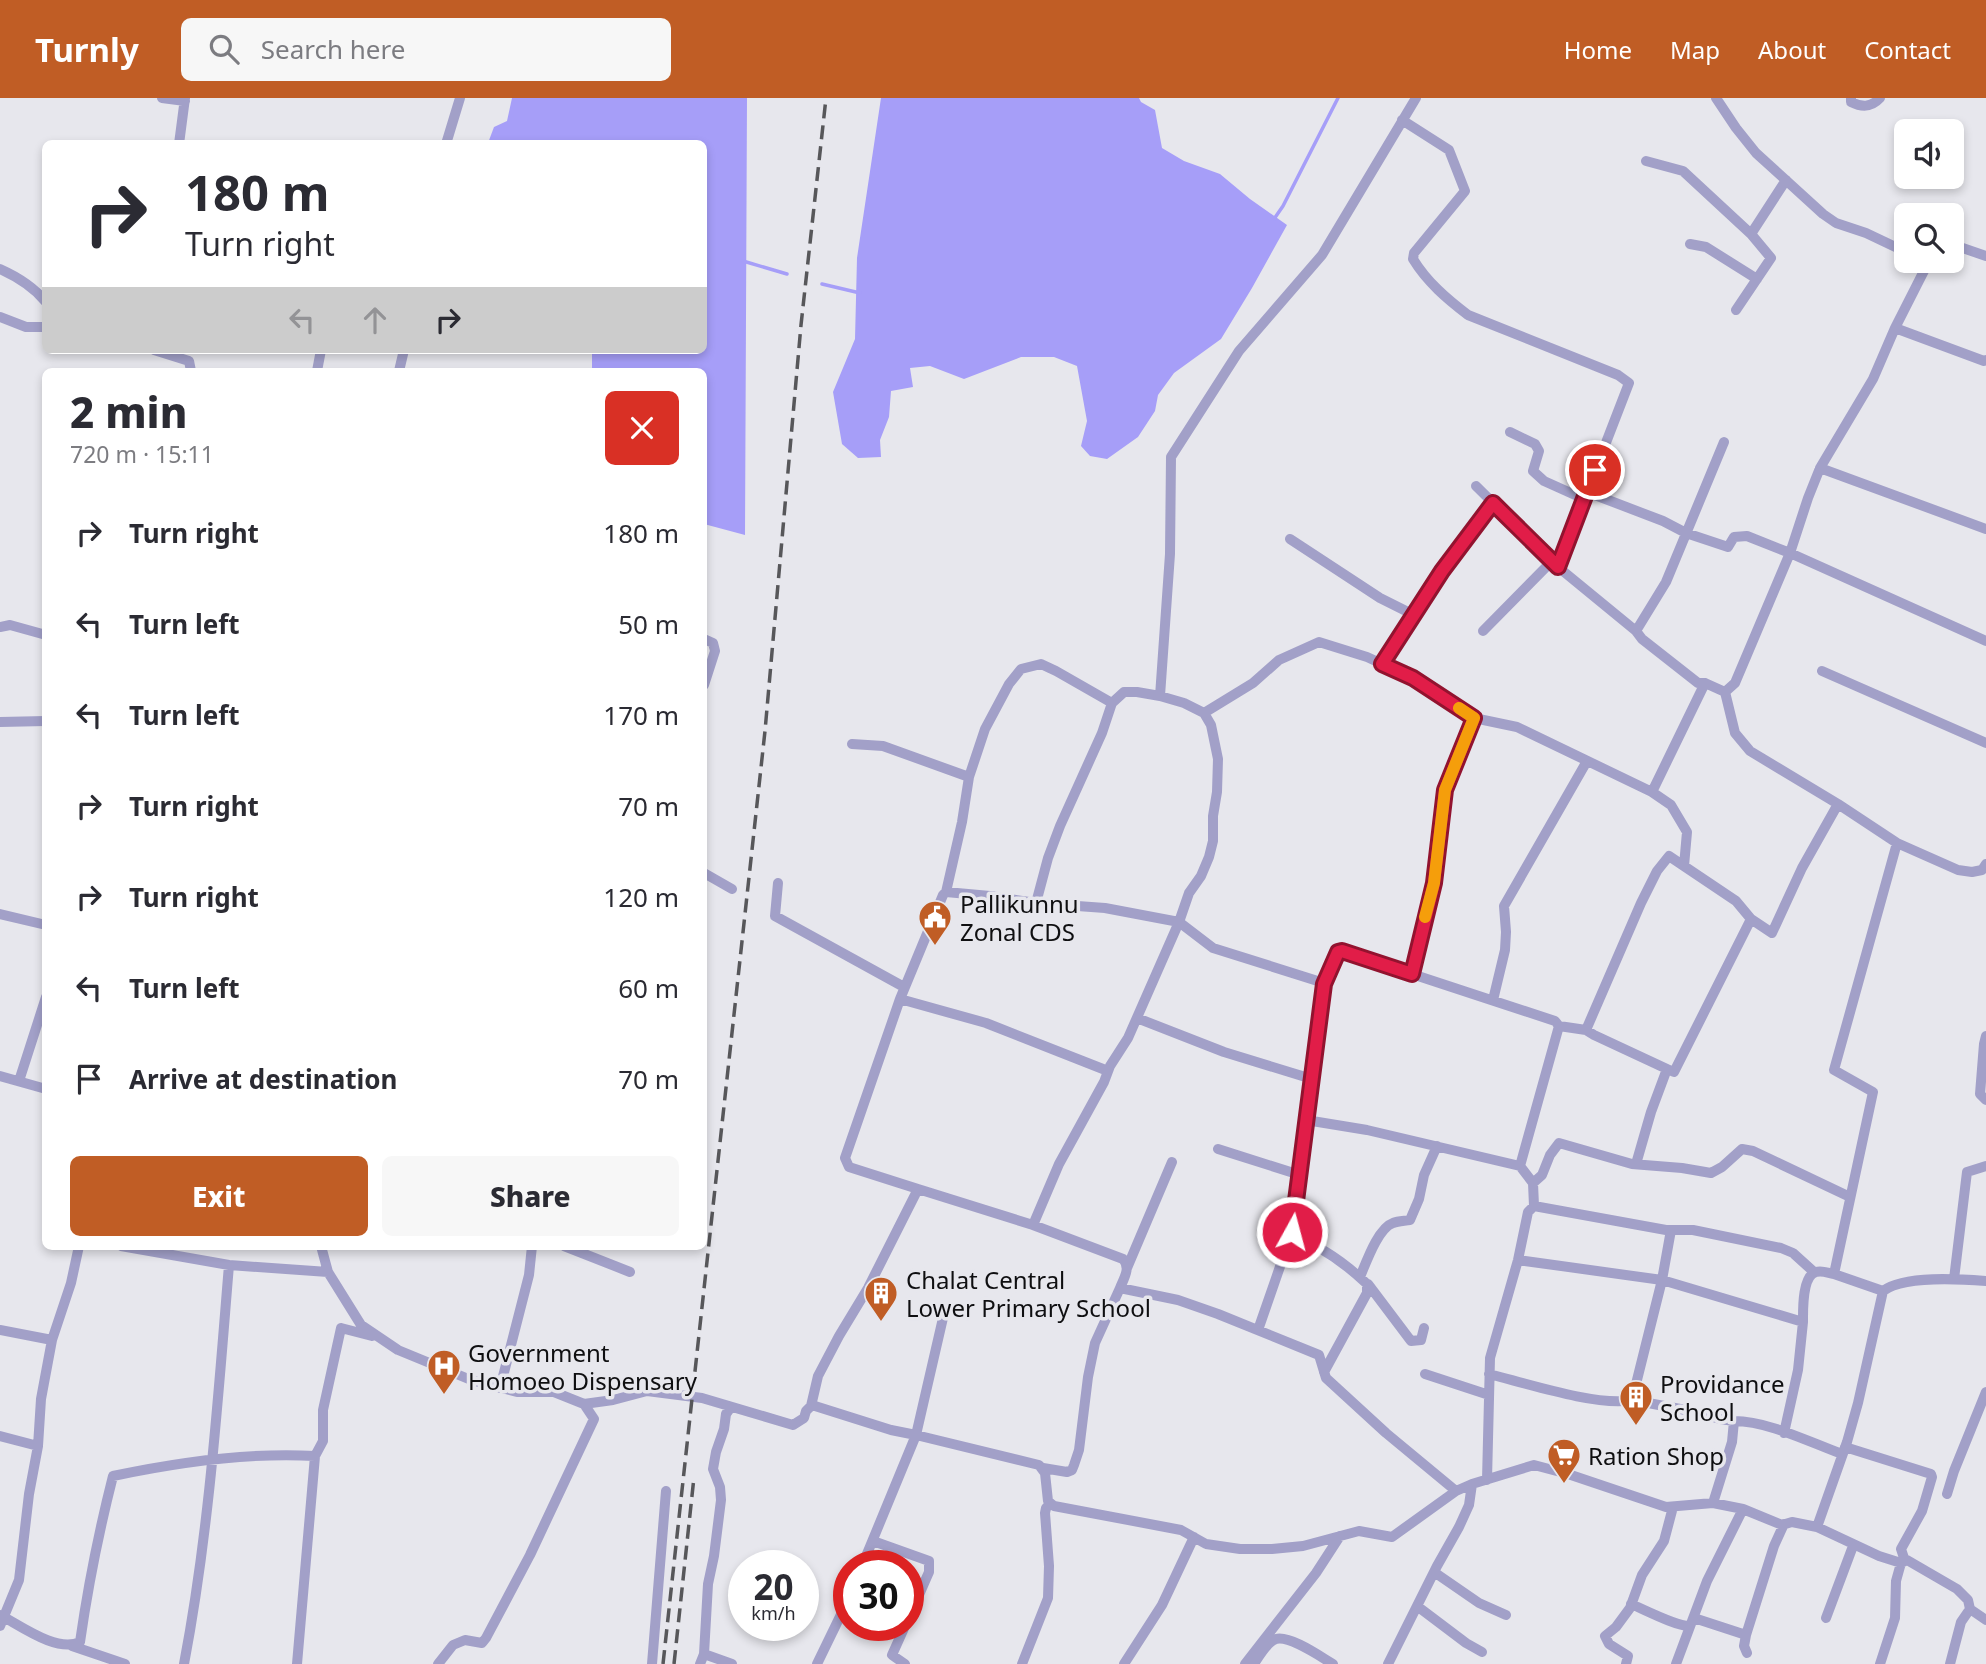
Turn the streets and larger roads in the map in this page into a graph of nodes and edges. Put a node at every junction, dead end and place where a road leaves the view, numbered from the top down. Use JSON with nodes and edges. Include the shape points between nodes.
{"nodes":[{"id":1,"x":162,"y":98,"type":"edge"},
{"id":2,"x":460,"y":98,"type":"edge"},
{"id":3,"x":1416,"y":98,"type":"edge"},
{"id":4,"x":1716,"y":98,"type":"edge"},
{"id":5,"x":1851,"y":98,"type":"edge"},
{"id":6,"x":1880,"y":98,"type":"edge"},
{"id":7,"x":185,"y":99,"type":"edge"},
{"id":8,"x":1402,"y":120,"type":"junction"},
{"id":9,"x":180,"y":140,"type":"edge"},
{"id":10,"x":447,"y":140,"type":"edge"},
{"id":11,"x":1646,"y":161,"type":"dead end"},
{"id":12,"x":1786,"y":180,"type":"junction"},
{"id":13,"x":1751,"y":234,"type":"junction"},
{"id":14,"x":1690,"y":244,"type":"dead end"},
{"id":15,"x":1894,"y":246,"type":"edge"},
{"id":16,"x":1964,"y":248,"type":"edge"},
{"id":17,"x":1986,"y":256,"type":"edge"},
{"id":18,"x":0,"y":269,"type":"edge"},
{"id":19,"x":1922,"y":273,"type":"edge"},
{"id":20,"x":1757,"y":279,"type":"junction"},
{"id":21,"x":42,"y":297,"type":"edge"},
{"id":22,"x":1736,"y":310,"type":"dead end"},
{"id":23,"x":0,"y":317,"type":"edge"},
{"id":24,"x":42,"y":327,"type":"edge"},
{"id":25,"x":1895,"y":328,"type":"junction"},
{"id":26,"x":167,"y":354,"type":"edge"},
{"id":27,"x":1986,"y":360,"type":"edge"},
{"id":28,"x":190,"y":368,"type":"edge"},
{"id":29,"x":1510,"y":432,"type":"dead end"},
{"id":30,"x":1724,"y":442,"type":"dead end"},
{"id":31,"x":1820,"y":468,"type":"junction"},
{"id":32,"x":1476,"y":486,"type":"dead end"},
{"id":33,"x":1586,"y":495,"type":"junction"},
{"id":34,"x":1493,"y":503,"type":"junction"},
{"id":35,"x":1986,"y":529,"type":"edge"},
{"id":36,"x":1686,"y":533,"type":"junction"},
{"id":37,"x":1290,"y":540,"type":"dead end"},
{"id":38,"x":1790,"y":553,"type":"junction"},
{"id":39,"x":1555,"y":564,"type":"junction"},
{"id":40,"x":1413,"y":615,"type":"junction"},
{"id":41,"x":0,"y":627,"type":"edge"},
{"id":42,"x":1483,"y":631,"type":"dead end"},
{"id":43,"x":1636,"y":631,"type":"junction"},
{"id":44,"x":42,"y":634,"type":"edge"},
{"id":45,"x":707,"y":640,"type":"edge"},
{"id":46,"x":1986,"y":641,"type":"edge"},
{"id":47,"x":1382,"y":664,"type":"junction"},
{"id":48,"x":1822,"y":671,"type":"dead end"},
{"id":49,"x":707,"y":676,"type":"edge"},
{"id":50,"x":1704,"y":683,"type":"junction"},
{"id":51,"x":1725,"y":692,"type":"junction"},
{"id":52,"x":1160,"y":696,"type":"junction"},
{"id":53,"x":1112,"y":703,"type":"junction"},
{"id":54,"x":1204,"y":713,"type":"junction"},
{"id":55,"x":1474,"y":718,"type":"junction"},
{"id":56,"x":42,"y":721,"type":"edge"},
{"id":57,"x":0,"y":722,"type":"edge"},
{"id":58,"x":1986,"y":743,"type":"edge"},
{"id":59,"x":852,"y":744,"type":"dead end"},
{"id":60,"x":1587,"y":761,"type":"junction"},
{"id":61,"x":969,"y":777,"type":"junction"},
{"id":62,"x":1652,"y":792,"type":"junction"},
{"id":63,"x":1838,"y":804,"type":"junction"},
{"id":64,"x":1897,"y":844,"type":"junction"},
{"id":65,"x":1986,"y":864,"type":"edge"},
{"id":66,"x":1684,"y":866,"type":"junction"},
{"id":67,"x":707,"y":875,"type":"edge"},
{"id":68,"x":778,"y":883,"type":"dead end"},
{"id":69,"x":732,"y":889,"type":"dead end"},
{"id":70,"x":946,"y":892,"type":"junction"},
{"id":71,"x":1037,"y":903,"type":"junction"},
{"id":72,"x":0,"y":914,"type":"edge"},
{"id":73,"x":1751,"y":919,"type":"junction"},
{"id":74,"x":1179,"y":922,"type":"junction"},
{"id":75,"x":42,"y":924,"type":"edge"},
{"id":76,"x":1412,"y":974,"type":"junction"},
{"id":77,"x":1324,"y":984,"type":"junction"},
{"id":78,"x":904,"y":987,"type":"junction"},
{"id":79,"x":900,"y":999,"type":"junction"},
{"id":80,"x":1493,"y":1000,"type":"junction"},
{"id":81,"x":42,"y":1007,"type":"edge"},
{"id":82,"x":1136,"y":1018,"type":"junction"},
{"id":83,"x":1559,"y":1026,"type":"junction"},
{"id":84,"x":1586,"y":1030,"type":"junction"},
{"id":85,"x":1986,"y":1036,"type":"edge"},
{"id":86,"x":1668,"y":1069,"type":"junction"},
{"id":87,"x":1108,"y":1071,"type":"junction"},
{"id":88,"x":0,"y":1076,"type":"edge"},
{"id":89,"x":1312,"y":1079,"type":"junction"},
{"id":90,"x":19,"y":1081,"type":"junction"},
{"id":91,"x":42,"y":1088,"type":"edge"},
{"id":92,"x":1986,"y":1100,"type":"edge"},
{"id":93,"x":1306,"y":1120,"type":"junction"},
{"id":94,"x":1437,"y":1146,"type":"junction"},
{"id":95,"x":1219,"y":1149,"type":"dead end"},
{"id":96,"x":1172,"y":1162,"type":"dead end"},
{"id":97,"x":1636,"y":1164,"type":"junction"},
{"id":98,"x":1520,"y":1166,"type":"junction"},
{"id":99,"x":1986,"y":1166,"type":"edge"},
{"id":100,"x":1300,"y":1175,"type":"junction"},
{"id":101,"x":1533,"y":1183,"type":"junction"},
{"id":102,"x":918,"y":1189,"type":"junction"},
{"id":103,"x":1850,"y":1197,"type":"junction"},
{"id":104,"x":1534,"y":1206,"type":"junction"},
{"id":105,"x":1033,"y":1225,"type":"junction"},
{"id":106,"x":1671,"y":1230,"type":"junction"},
{"id":107,"x":1291,"y":1236,"type":"junction"},
{"id":108,"x":78,"y":1250,"type":"edge"},
{"id":109,"x":144,"y":1250,"type":"edge"},
{"id":110,"x":322,"y":1250,"type":"edge"},
{"id":111,"x":531,"y":1250,"type":"edge"},
{"id":112,"x":576,"y":1250,"type":"edge"},
{"id":113,"x":1518,"y":1260,"type":"junction"},
{"id":114,"x":229,"y":1265,"type":"junction"},
{"id":115,"x":1127,"y":1268,"type":"junction"},
{"id":116,"x":328,"y":1272,"type":"junction"},
{"id":117,"x":630,"y":1272,"type":"dead end"},
{"id":118,"x":1814,"y":1272,"type":"junction"},
{"id":119,"x":1834,"y":1274,"type":"junction"},
{"id":120,"x":1954,"y":1279,"type":"junction"},
{"id":121,"x":1364,"y":1280,"type":"junction"},
{"id":122,"x":1662,"y":1280,"type":"junction"},
{"id":123,"x":1986,"y":1281,"type":"edge"},
{"id":124,"x":1121,"y":1288,"type":"junction"},
{"id":125,"x":1884,"y":1291,"type":"junction"},
{"id":126,"x":943,"y":1318,"type":"dead end"},
{"id":127,"x":1803,"y":1322,"type":"junction"},
{"id":128,"x":1424,"y":1328,"type":"dead end"},
{"id":129,"x":1258,"y":1330,"type":"junction"},
{"id":130,"x":0,"y":1331,"type":"edge"},
{"id":131,"x":382,"y":1339,"type":"junction"},
{"id":132,"x":52,"y":1340,"type":"junction"},
{"id":133,"x":1324,"y":1372,"type":"junction"},
{"id":134,"x":1425,"y":1374,"type":"dead end"},
{"id":135,"x":1489,"y":1374,"type":"junction"},
{"id":136,"x":500,"y":1388,"type":"junction"},
{"id":137,"x":1986,"y":1392,"type":"edge"},
{"id":138,"x":1489,"y":1395,"type":"junction"},
{"id":139,"x":1632,"y":1400,"type":"junction"},
{"id":140,"x":584,"y":1404,"type":"junction"},
{"id":141,"x":811,"y":1406,"type":"junction"},
{"id":142,"x":731,"y":1407,"type":"junction"},
{"id":143,"x":1734,"y":1421,"type":"junction"},
{"id":144,"x":1784,"y":1433,"type":"junction"},
{"id":145,"x":916,"y":1435,"type":"junction"},
{"id":146,"x":0,"y":1436,"type":"edge"},
{"id":147,"x":38,"y":1446,"type":"junction"},
{"id":148,"x":1843,"y":1450,"type":"junction"},
{"id":149,"x":315,"y":1455,"type":"junction"},
{"id":150,"x":213,"y":1460,"type":"junction"},
{"id":151,"x":1043,"y":1468,"type":"junction"},
{"id":152,"x":1487,"y":1479,"type":"junction"},
{"id":153,"x":1472,"y":1484,"type":"junction"},
{"id":154,"x":666,"y":1491,"type":"dead end"},
{"id":155,"x":1457,"y":1491,"type":"junction"},
{"id":156,"x":1947,"y":1494,"type":"dead end"},
{"id":157,"x":1713,"y":1503,"type":"junction"},
{"id":158,"x":1050,"y":1504,"type":"junction"},
{"id":159,"x":1673,"y":1507,"type":"junction"},
{"id":160,"x":1742,"y":1509,"type":"junction"},
{"id":161,"x":1784,"y":1524,"type":"junction"},
{"id":162,"x":1817,"y":1527,"type":"junction"},
{"id":163,"x":1340,"y":1536,"type":"junction"},
{"id":164,"x":1194,"y":1537,"type":"junction"},
{"id":165,"x":873,"y":1541,"type":"junction"},
{"id":166,"x":1853,"y":1546,"type":"junction"},
{"id":167,"x":869,"y":1550,"type":"edge"},
{"id":168,"x":898,"y":1550,"type":"edge"},
{"id":169,"x":924,"y":1559,"type":"edge"},
{"id":170,"x":1903,"y":1562,"type":"junction"},
{"id":171,"x":1434,"y":1572,"type":"junction"},
{"id":172,"x":924,"y":1583,"type":"edge"},
{"id":173,"x":1631,"y":1604,"type":"junction"},
{"id":174,"x":1417,"y":1606,"type":"junction"},
{"id":175,"x":1970,"y":1609,"type":"junction"},
{"id":176,"x":1506,"y":1615,"type":"dead end"},
{"id":177,"x":1826,"y":1618,"type":"dead end"},
{"id":178,"x":1,"y":1619,"type":"edge"},
{"id":179,"x":1986,"y":1620,"type":"edge"},
{"id":180,"x":1692,"y":1622,"type":"junction"},
{"id":181,"x":833,"y":1631,"type":"edge"},
{"id":182,"x":1746,"y":1635,"type":"junction"},
{"id":183,"x":898,"y":1641,"type":"edge"},
{"id":184,"x":72,"y":1646,"type":"junction"},
{"id":185,"x":1482,"y":1652,"type":"dead end"},
{"id":186,"x":1746,"y":1653,"type":"dead end"},
{"id":187,"x":702,"y":1659,"type":"edge"},
{"id":188,"x":1331,"y":1663,"type":"edge"},
{"id":189,"x":125,"y":1664,"type":"edge"},
{"id":190,"x":184,"y":1664,"type":"edge"},
{"id":191,"x":297,"y":1664,"type":"edge"},
{"id":192,"x":438,"y":1664,"type":"edge"},
{"id":193,"x":652,"y":1664,"type":"edge"},
{"id":194,"x":732,"y":1664,"type":"edge"},
{"id":195,"x":817,"y":1664,"type":"edge"},
{"id":196,"x":905,"y":1664,"type":"edge"},
{"id":197,"x":1022,"y":1664,"type":"edge"},
{"id":198,"x":1124,"y":1664,"type":"edge"},
{"id":199,"x":1245,"y":1664,"type":"edge"},
{"id":200,"x":1254,"y":1664,"type":"edge"},
{"id":201,"x":1388,"y":1664,"type":"edge"},
{"id":202,"x":1626,"y":1664,"type":"edge"},
{"id":203,"x":1676,"y":1664,"type":"edge"},
{"id":204,"x":1880,"y":1664,"type":"edge"},
{"id":205,"x":1950,"y":1664,"type":"edge"}],
"edges":[{"from":1,"to":7,"type":"street"},
{"from":2,"to":10,"type":"street"},
{"from":3,"to":8,"type":"street"},
{"from":4,"to":12,"type":"street","via":[[1756,153]]},
{"from":5,"to":6,"type":"street","via":[[1860,107]]},
{"from":7,"to":9,"type":"street"},
{"from":8,"to":33,"type":"street","via":[[1449,150],[1465,191],[1414,253],[1420,271],[1468,315],[1629,383]]},
{"from":8,"to":52,"type":"street","via":[[1322,255],[1239,351],[1171,457]]},
{"from":11,"to":13,"type":"street","via":[[1684,171]]},
{"from":12,"to":13,"type":"street"},
{"from":12,"to":15,"type":"street","via":[[1836,223]]},
{"from":13,"to":20,"type":"street","via":[[1771,258]]},
{"from":14,"to":20,"type":"street","via":[[1706,247]]},
{"from":16,"to":17,"type":"street"},
{"from":18,"to":21,"type":"street"},
{"from":19,"to":25,"type":"street"},
{"from":20,"to":22,"type":"street"},
{"from":23,"to":24,"type":"street","via":[[26,327]]},
{"from":25,"to":27,"type":"street"},
{"from":25,"to":31,"type":"street","via":[[1873,379]]},
{"from":26,"to":28,"type":"street","via":[[189,361]]},
{"from":29,"to":33,"type":"street","via":[[1535,444],[1539,451],[1533,471],[1544,481]]},
{"from":30,"to":36,"type":"street"},
{"from":31,"to":35,"type":"street"},
{"from":31,"to":38,"type":"street"},
{"from":32,"to":34,"type":"street"},
{"from":33,"to":36,"type":"street"},
{"from":33,"to":39,"type":"street"},
{"from":34,"to":39,"type":"street"},
{"from":34,"to":40,"type":"street"},
{"from":36,"to":38,"type":"street","via":[[1728,547],[1734,537],[1747,536]]},
{"from":36,"to":43,"type":"street","via":[[1666,582]]},
{"from":37,"to":40,"type":"street"},
{"from":38,"to":46,"type":"street"},
{"from":38,"to":51,"type":"street","via":[[1735,683]]},
{"from":39,"to":42,"type":"street"},
{"from":39,"to":43,"type":"street"},
{"from":40,"to":47,"type":"street"},
{"from":41,"to":44,"type":"street","via":[[10,625]]},
{"from":43,"to":50,"type":"street","via":[[1698,683]]},
{"from":45,"to":49,"type":"street","via":[[715,651]]},
{"from":47,"to":54,"type":"street","via":[[1319,642],[1279,660]]},
{"from":47,"to":55,"type":"street","via":[[1413,678]]},
{"from":48,"to":58,"type":"street"},
{"from":50,"to":51,"type":"street"},
{"from":50,"to":62,"type":"street"},
{"from":51,"to":63,"type":"street","via":[[1735,733],[1750,751]]},
{"from":52,"to":53,"type":"street","via":[[1124,692]]},
{"from":52,"to":54,"type":"street"},
{"from":53,"to":61,"type":"street","via":[[1041,664],[1021,669],[985,729]]},
{"from":53,"to":71,"type":"street","via":[[1060,826]]},
{"from":54,"to":74,"type":"street","via":[[1218,759],[1213,841]]},
{"from":55,"to":60,"type":"street","via":[[1517,727]]},
{"from":55,"to":76,"type":"street","via":[[1445,790],[1434,883]]},
{"from":56,"to":57,"type":"street"},
{"from":59,"to":61,"type":"street","via":[[883,746]]},
{"from":60,"to":62,"type":"street"},
{"from":60,"to":80,"type":"street","via":[[1504,905],[1505,950]]},
{"from":61,"to":70,"type":"street"},
{"from":62,"to":66,"type":"street","via":[[1671,805],[1687,832]]},
{"from":63,"to":64,"type":"street"},
{"from":63,"to":73,"type":"street","via":[[1772,933]]},
{"from":64,"to":65,"type":"street","via":[[1958,870],[1982,870]]},
{"from":64,"to":103,"type":"street","via":[[1833,1070],[1873,1091]]},
{"from":66,"to":73,"type":"street","via":[[1736,901]]},
{"from":66,"to":84,"type":"street","via":[[1669,856],[1657,871]]},
{"from":67,"to":69,"type":"street"},
{"from":68,"to":78,"type":"street","via":[[775,916]]},
{"from":70,"to":71,"type":"street"},
{"from":70,"to":78,"type":"street"},
{"from":71,"to":74,"type":"street","via":[[1105,908]]},
{"from":72,"to":75,"type":"street"},
{"from":73,"to":86,"type":"street","via":[[1674,1072]]},
{"from":74,"to":77,"type":"street","via":[[1213,948]]},
{"from":74,"to":82,"type":"street"},
{"from":76,"to":77,"type":"street","via":[[1342,951]]},
{"from":76,"to":80,"type":"street"},
{"from":77,"to":89,"type":"street"},
{"from":78,"to":79,"type":"street"},
{"from":79,"to":87,"type":"street","via":[[986,1023]]},
{"from":79,"to":102,"type":"street","via":[[845,1158],[849,1167]]},
{"from":80,"to":83,"type":"street"},
{"from":81,"to":90,"type":"street"},
{"from":82,"to":87,"type":"street"},
{"from":82,"to":89,"type":"street"},
{"from":83,"to":84,"type":"street"},
{"from":83,"to":98,"type":"street"},
{"from":84,"to":86,"type":"street"},
{"from":85,"to":92,"type":"street","via":[[1980,1094]]},
{"from":86,"to":97,"type":"street"},
{"from":87,"to":105,"type":"street"},
{"from":88,"to":90,"type":"street"},
{"from":89,"to":93,"type":"street"},
{"from":90,"to":91,"type":"street"},
{"from":93,"to":94,"type":"street"},
{"from":93,"to":100,"type":"street"},
{"from":94,"to":98,"type":"street"},
{"from":94,"to":121,"type":"street","via":[[1410,1220],[1391,1223],[1379,1236]]},
{"from":95,"to":100,"type":"street"},
{"from":96,"to":115,"type":"street"},
{"from":97,"to":101,"type":"street","via":[[1559,1143]]},
{"from":97,"to":103,"type":"street","via":[[1711,1173],[1742,1149]]},
{"from":98,"to":101,"type":"street"},
{"from":99,"to":120,"type":"street","via":[[1967,1172]]},
{"from":100,"to":107,"type":"street"},
{"from":101,"to":104,"type":"street"},
{"from":102,"to":105,"type":"street"},
{"from":102,"to":141,"type":"street","via":[[818,1376]]},
{"from":103,"to":119,"type":"street"},
{"from":104,"to":106,"type":"street"},
{"from":104,"to":113,"type":"street","via":[[1528,1212]]},
{"from":105,"to":115,"type":"street","via":[[1123,1259]]},
{"from":106,"to":118,"type":"street","via":[[1693,1230],[1781,1248]]},
{"from":106,"to":122,"type":"street"},
{"from":107,"to":121,"type":"street","via":[[1338,1258]]},
{"from":107,"to":129,"type":"street"},
{"from":108,"to":132,"type":"street"},
{"from":109,"to":114,"type":"street"},
{"from":110,"to":116,"type":"street"},
{"from":111,"to":136,"type":"street"},
{"from":112,"to":117,"type":"street"},
{"from":113,"to":122,"type":"street"},
{"from":113,"to":135,"type":"street"},
{"from":114,"to":116,"type":"street"},
{"from":114,"to":150,"type":"street"},
{"from":115,"to":124,"type":"street"},
{"from":116,"to":131,"type":"street","via":[[361,1325]]},
{"from":118,"to":119,"type":"street"},
{"from":118,"to":127,"type":"street","via":[[1806,1285]]},
{"from":119,"to":125,"type":"street"},
{"from":120,"to":123,"type":"street"},
{"from":120,"to":125,"type":"street","via":[[1891,1285]]},
{"from":121,"to":128,"type":"street","via":[[1411,1341],[1421,1340]]},
{"from":121,"to":133,"type":"street","via":[[1367,1293]]},
{"from":122,"to":127,"type":"street"},
{"from":122,"to":139,"type":"street"},
{"from":124,"to":129,"type":"street","via":[[1178,1300]]},
{"from":124,"to":151,"type":"street","via":[[1095,1343],[1074,1465],[1068,1472]]},
{"from":125,"to":148,"type":"street"},
{"from":126,"to":145,"type":"street"},
{"from":127,"to":144,"type":"street"},
{"from":129,"to":133,"type":"street","via":[[1319,1355]]},
{"from":130,"to":132,"type":"street"},
{"from":131,"to":136,"type":"street","via":[[398,1350]]},
{"from":131,"to":149,"type":"street","via":[[341,1328],[323,1410],[323,1441]]},
{"from":132,"to":147,"type":"street"},
{"from":133,"to":155,"type":"street","via":[[1386,1433]]},
{"from":134,"to":138,"type":"street"},
{"from":135,"to":138,"type":"street"},
{"from":135,"to":139,"type":"street","via":[[1574,1395],[1620,1403]]},
{"from":136,"to":140,"type":"street","via":[[554,1392]]},
{"from":137,"to":156,"type":"street"},
{"from":138,"to":152,"type":"street"},
{"from":139,"to":143,"type":"street"},
{"from":140,"to":142,"type":"street","via":[[648,1391]]},
{"from":140,"to":192,"type":"street","via":[[594,1419],[486,1638],[482,1643],[465,1640],[453,1645]]},
{"from":141,"to":142,"type":"street","via":[[804,1418],[793,1424]]},
{"from":141,"to":145,"type":"street"},
{"from":142,"to":187,"type":"street","via":[[713,1469],[720,1500]]},
{"from":143,"to":144,"type":"street","via":[[1762,1424]]},
{"from":143,"to":157,"type":"street"},
{"from":144,"to":148,"type":"street"},
{"from":145,"to":151,"type":"street"},
{"from":145,"to":165,"type":"street"},
{"from":146,"to":147,"type":"street"},
{"from":147,"to":178,"type":"street","via":[[19,1580]]},
{"from":148,"to":162,"type":"street"},
{"from":148,"to":170,"type":"street","via":[[1931,1474],[1926,1502],[1901,1549]]},
{"from":149,"to":150,"type":"street"},
{"from":149,"to":191,"type":"street"},
{"from":150,"to":184,"type":"street","via":[[113,1476],[80,1642]]},
{"from":150,"to":190,"type":"street"},
{"from":151,"to":158,"type":"street"},
{"from":152,"to":153,"type":"street"},
{"from":152,"to":159,"type":"street","via":[[1534,1465]]},
{"from":153,"to":155,"type":"street"},
{"from":153,"to":171,"type":"street","via":[[1469,1505]]},
{"from":154,"to":193,"type":"street"},
{"from":155,"to":163,"type":"street","via":[[1392,1537],[1359,1531]]},
{"from":157,"to":159,"type":"street"},
{"from":157,"to":160,"type":"street"},
{"from":158,"to":164,"type":"street","via":[[1181,1530]]},
{"from":158,"to":197,"type":"street","via":[[1045,1513],[1048,1598]]},
{"from":159,"to":173,"type":"street","via":[[1664,1541],[1642,1575]]},
{"from":160,"to":161,"type":"street"},
{"from":160,"to":180,"type":"street"},
{"from":161,"to":162,"type":"street"},
{"from":161,"to":182,"type":"street"},
{"from":162,"to":166,"type":"street"},
{"from":163,"to":164,"type":"street","via":[[1303,1546],[1240,1549],[1206,1544]]},
{"from":163,"to":199,"type":"street"},
{"from":164,"to":198,"type":"street","via":[[1162,1605]]},
{"from":165,"to":167,"type":"street"},
{"from":165,"to":168,"type":"street"},
{"from":166,"to":170,"type":"street"},
{"from":166,"to":177,"type":"street"},
{"from":169,"to":172,"type":"street","via":[[929,1561],[929,1572]]},
{"from":170,"to":175,"type":"street","via":[[1907,1560],[1957,1589]]},
{"from":170,"to":204,"type":"street","via":[[1896,1581],[1895,1618]]},
{"from":171,"to":174,"type":"street"},
{"from":171,"to":176,"type":"street","via":[[1479,1603]]},
{"from":173,"to":180,"type":"street","via":[[1687,1627]]},
{"from":173,"to":202,"type":"street","via":[[1605,1636],[1628,1656]]},
{"from":174,"to":185,"type":"street"},
{"from":174,"to":201,"type":"street"},
{"from":175,"to":179,"type":"street"},
{"from":175,"to":205,"type":"street","via":[[1961,1622]]},
{"from":178,"to":184,"type":"street"},
{"from":180,"to":182,"type":"street"},
{"from":180,"to":203,"type":"street"},
{"from":181,"to":195,"type":"street"},
{"from":182,"to":186,"type":"street"},
{"from":183,"to":196,"type":"street","via":[[892,1655]]},
{"from":184,"to":189,"type":"street"},
{"from":187,"to":194,"type":"street"},
{"from":188,"to":200,"type":"street","via":[[1309,1649],[1276,1639]]}]}
